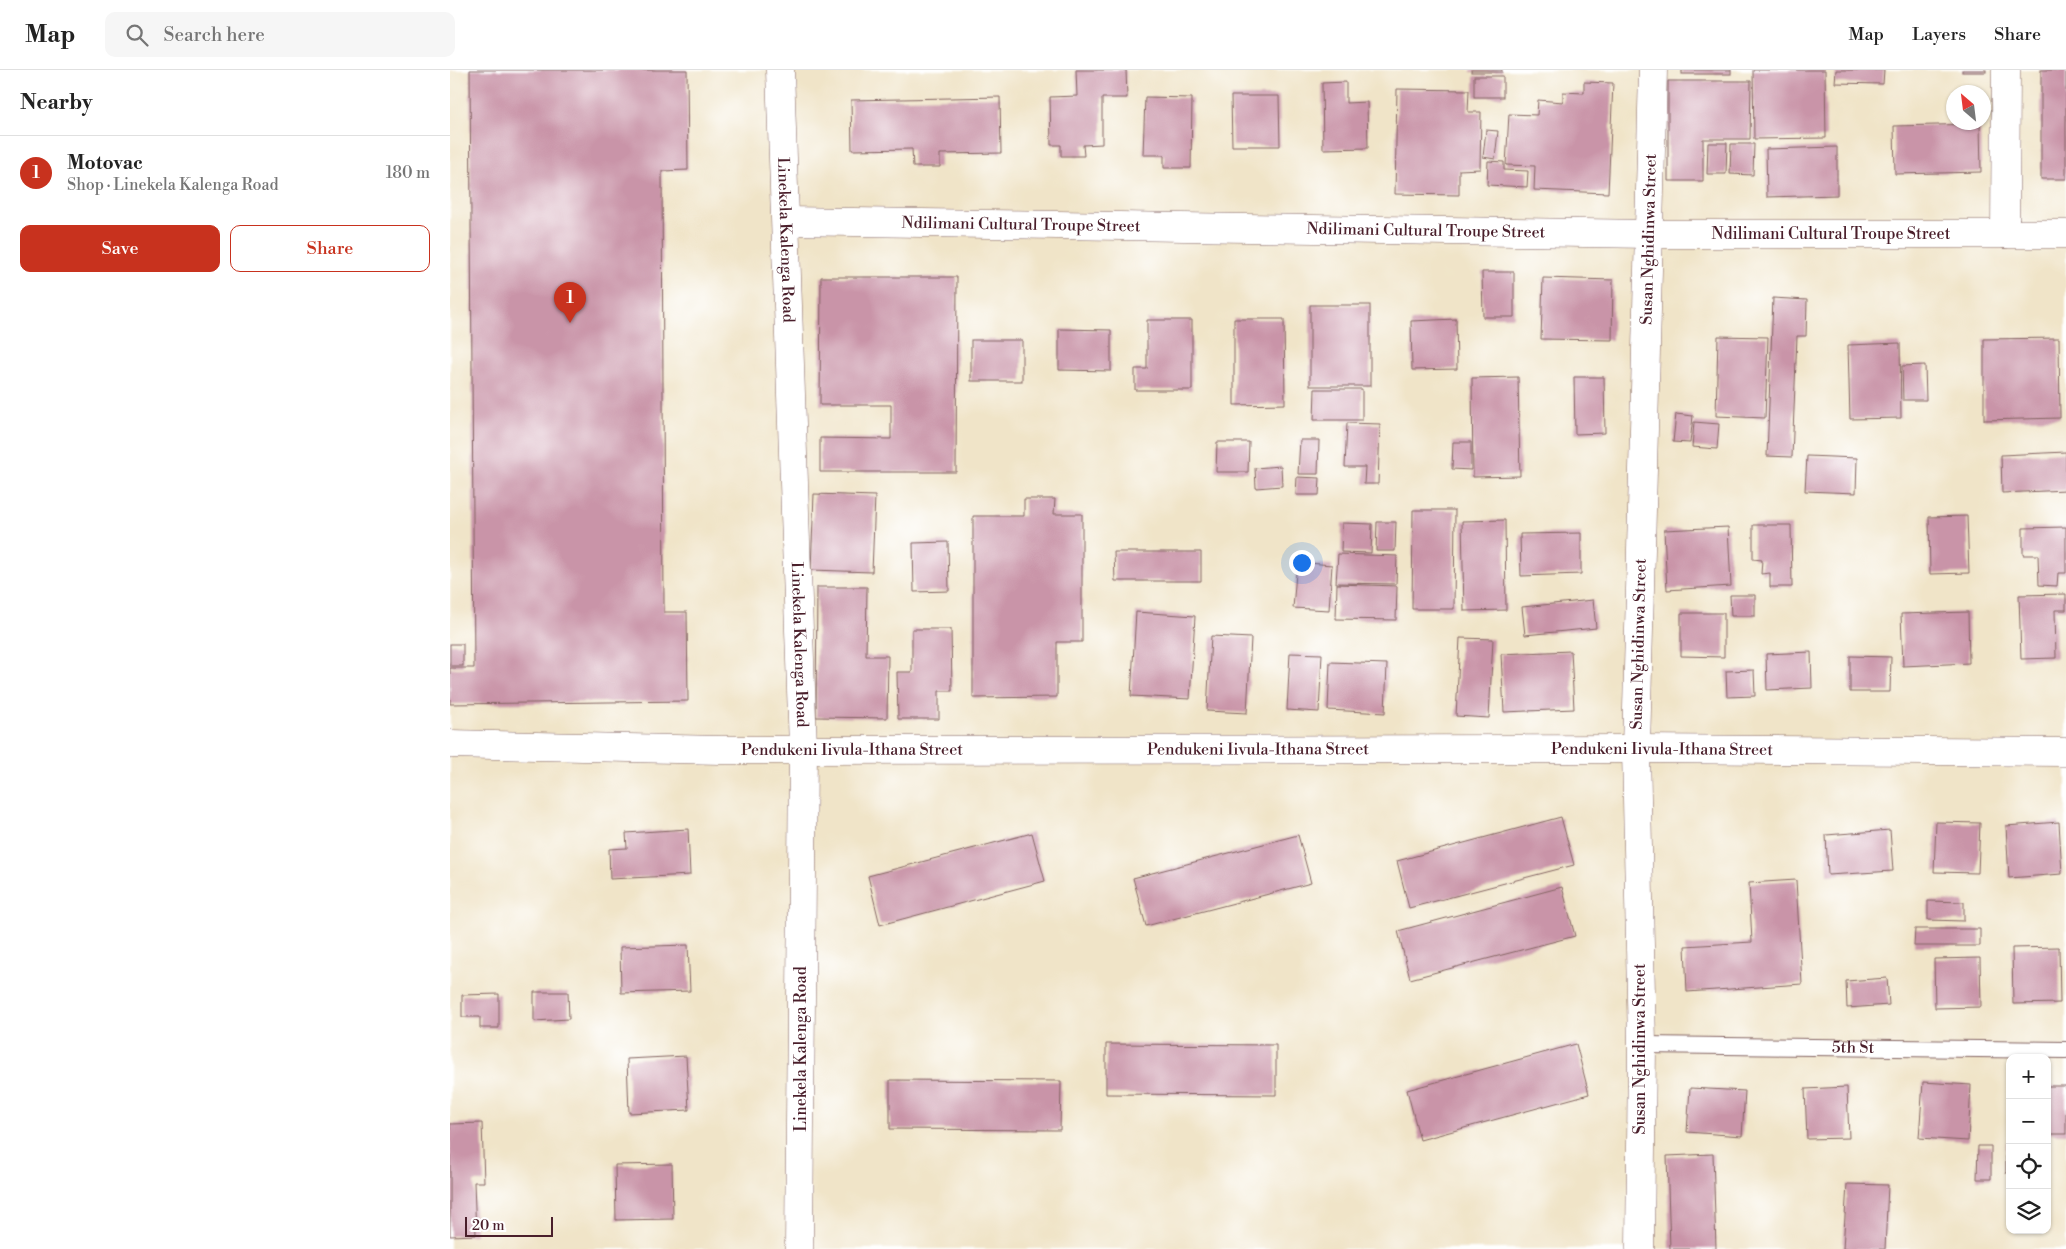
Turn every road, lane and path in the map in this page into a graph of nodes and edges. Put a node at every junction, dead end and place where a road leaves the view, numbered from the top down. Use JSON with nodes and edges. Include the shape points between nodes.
{"nodes":[{"id":1,"x":780,"y":70,"type":"edge"},
{"id":2,"x":1653,"y":70,"type":"edge"},
{"id":3,"x":2006,"y":70,"type":"edge"},
{"id":4,"x":786,"y":221,"type":"junction"},
{"id":5,"x":1650,"y":234,"type":"junction"},
{"id":6,"x":2005,"y":234,"type":"junction"},
{"id":7,"x":2066,"y":234,"type":"edge"},
{"id":8,"x":450,"y":744,"type":"edge"},
{"id":9,"x":803,"y":748,"type":"junction"},
{"id":10,"x":1636,"y":749,"type":"junction"},
{"id":11,"x":2066,"y":752,"type":"edge"},
{"id":12,"x":1642,"y":1045,"type":"junction"},
{"id":13,"x":2066,"y":1050,"type":"edge"},
{"id":14,"x":799,"y":1249,"type":"edge"},
{"id":15,"x":1640,"y":1249,"type":"edge"}],
"edges":[{"from":1,"to":4,"type":"street","name":"Linekela Kalenga Road"},
{"from":2,"to":5,"type":"street","name":"Susan Nghidinwa Street"},
{"from":3,"to":6,"type":"street"},
{"from":4,"to":5,"type":"street","name":"Ndilimani Cultural Troupe Street"},
{"from":4,"to":9,"type":"street","name":"Linekela Kalenga Road"},
{"from":5,"to":6,"type":"street","name":"Ndilimani Cultural Troupe Street"},
{"from":5,"to":10,"type":"street","name":"Susan Nghidinwa Street"},
{"from":6,"to":7,"type":"street","name":"Ndilimani Cultural Troupe Street"},
{"from":8,"to":9,"type":"street","name":"Pendukeni Iivula-Ithana Street","via":[[721,750]]},
{"from":9,"to":10,"type":"street","name":"Pendukeni Iivula-Ithana Street"},
{"from":9,"to":14,"type":"street","name":"Linekela Kalenga Road"},
{"from":10,"to":11,"type":"street","name":"Pendukeni Iivula-Ithana Street"},
{"from":10,"to":12,"type":"street","name":"Susan Nghidinwa Street"},
{"from":12,"to":13,"type":"lane","name":"5th St"},
{"from":12,"to":15,"type":"street","name":"Susan Nghidinwa Street"}]}
